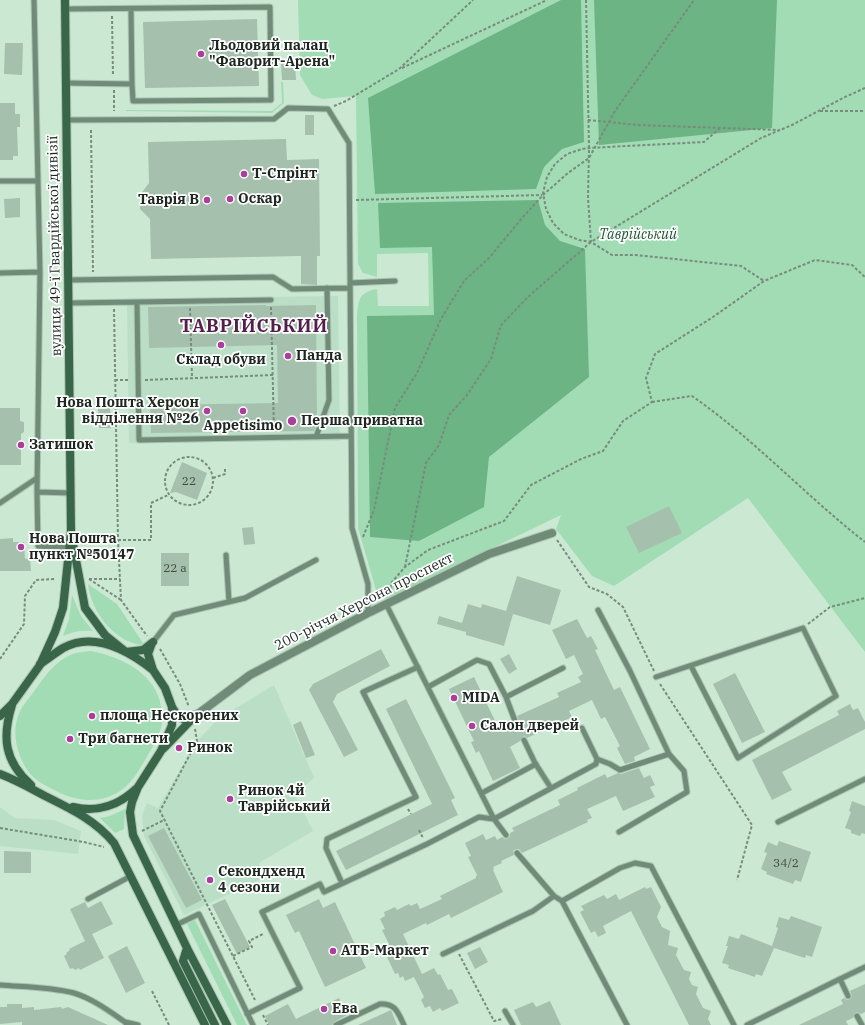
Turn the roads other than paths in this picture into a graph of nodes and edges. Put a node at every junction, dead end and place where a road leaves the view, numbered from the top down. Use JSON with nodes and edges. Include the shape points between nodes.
{"nodes":[{"id":1,"x":34,"y":0,"type":"edge"},
{"id":2,"x":65,"y":4,"type":"edge"},
{"id":3,"x":131,"y":8,"type":"junction"},
{"id":4,"x":66,"y":83,"type":"junction"},
{"id":5,"x":132,"y":84,"type":"junction"},
{"id":6,"x":67,"y":120,"type":"junction"},
{"id":7,"x":0,"y":181,"type":"edge"},
{"id":8,"x":38,"y":181,"type":"junction"},
{"id":9,"x":40,"y":272,"type":"junction"},
{"id":10,"x":0,"y":273,"type":"edge"},
{"id":11,"x":68,"y":280,"type":"junction"},
{"id":12,"x":395,"y":281,"type":"dead end"},
{"id":13,"x":350,"y":285,"type":"junction"},
{"id":14,"x":326,"y":288,"type":"junction"},
{"id":15,"x":271,"y":300,"type":"road end"},
{"id":16,"x":69,"y":302,"type":"junction"},
{"id":17,"x":137,"y":302,"type":"junction"},
{"id":18,"x":351,"y":436,"type":"junction"},
{"id":19,"x":316,"y":437,"type":"junction"},
{"id":20,"x":37,"y":478,"type":"junction"},
{"id":21,"x":37,"y":492,"type":"junction"},
{"id":22,"x":71,"y":493,"type":"junction"},
{"id":23,"x":0,"y":503,"type":"edge"},
{"id":24,"x":71,"y":532,"type":"junction"},
{"id":25,"x":552,"y":533,"type":"road end"},
{"id":26,"x":69,"y":548,"type":"junction"},
{"id":27,"x":226,"y":555,"type":"dead end"},
{"id":28,"x":316,"y":560,"type":"dead end"},
{"id":29,"x":228,"y":602,"type":"junction"},
{"id":30,"x":386,"y":604,"type":"junction"},
{"id":31,"x":598,"y":610,"type":"dead end"},
{"id":32,"x":368,"y":613,"type":"junction"},
{"id":33,"x":152,"y":642,"type":"junction"},
{"id":34,"x":126,"y":652,"type":"junction"},
{"id":35,"x":40,"y":664,"type":"junction"},
{"id":36,"x":691,"y":666,"type":"junction"},
{"id":37,"x":418,"y":667,"type":"junction"},
{"id":38,"x":563,"y":668,"type":"dead end"},
{"id":39,"x":153,"y":670,"type":"junction"},
{"id":40,"x":656,"y":677,"type":"road end"},
{"id":41,"x":428,"y":687,"type":"junction"},
{"id":42,"x":506,"y":697,"type":"junction"},
{"id":43,"x":12,"y":704,"type":"junction"},
{"id":44,"x":172,"y":708,"type":"junction"},
{"id":45,"x":198,"y":714,"type":"junction"},
{"id":46,"x":0,"y":716,"type":"edge"},
{"id":47,"x":515,"y":721,"type":"dead end"},
{"id":48,"x":582,"y":728,"type":"dead end"},
{"id":49,"x":524,"y":740,"type":"dead end"},
{"id":50,"x":161,"y":751,"type":"junction"},
{"id":51,"x":669,"y":754,"type":"junction"},
{"id":52,"x":597,"y":759,"type":"junction"},
{"id":53,"x":536,"y":764,"type":"junction"},
{"id":54,"x":0,"y":774,"type":"edge"},
{"id":55,"x":865,"y":779,"type":"edge"},
{"id":56,"x":138,"y":787,"type":"junction"},
{"id":57,"x":551,"y":788,"type":"junction"},
{"id":58,"x":41,"y":793,"type":"junction"},
{"id":59,"x":482,"y":793,"type":"junction"},
{"id":60,"x":63,"y":804,"type":"junction"},
{"id":61,"x":494,"y":819,"type":"junction"},
{"id":62,"x":778,"y":822,"type":"dead end"},
{"id":63,"x":619,"y":832,"type":"dead end"},
{"id":64,"x":506,"y":835,"type":"dead end"},
{"id":65,"x":517,"y":853,"type":"dead end"},
{"id":66,"x":131,"y":876,"type":"junction"},
{"id":67,"x":342,"y":883,"type":"junction"},
{"id":68,"x":554,"y":896,"type":"junction"},
{"id":69,"x":88,"y":899,"type":"dead end"},
{"id":70,"x":562,"y":900,"type":"junction"},
{"id":71,"x":176,"y":925,"type":"junction"},
{"id":72,"x":187,"y":948,"type":"junction"},
{"id":73,"x":443,"y":954,"type":"dead end"},
{"id":74,"x":865,"y":967,"type":"edge"},
{"id":75,"x":840,"y":979,"type":"junction"},
{"id":76,"x":0,"y":985,"type":"edge"},
{"id":77,"x":848,"y":996,"type":"dead end"},
{"id":78,"x":505,"y":1011,"type":"dead end"},
{"id":79,"x":247,"y":1014,"type":"junction"},
{"id":80,"x":857,"y":1016,"type":"dead end"},
{"id":81,"x":126,"y":1023,"type":"edge"},
{"id":82,"x":138,"y":1025,"type":"edge"},
{"id":83,"x":205,"y":1025,"type":"edge"},
{"id":84,"x":215,"y":1025,"type":"edge"},
{"id":85,"x":227,"y":1025,"type":"edge"},
{"id":86,"x":253,"y":1025,"type":"edge"},
{"id":87,"x":336,"y":1025,"type":"edge"},
{"id":88,"x":404,"y":1025,"type":"edge"},
{"id":89,"x":513,"y":1025,"type":"edge"},
{"id":90,"x":627,"y":1025,"type":"edge"},
{"id":91,"x":734,"y":1025,"type":"edge"},
{"id":92,"x":747,"y":1025,"type":"edge"},
{"id":93,"x":862,"y":1025,"type":"edge"}],
"edges":[{"from":1,"to":8,"type":"lane"},
{"from":2,"to":3,"type":"lane","via":[[112,9]]},
{"from":2,"to":4,"type":"street","name":"вулиця 49-ї Гвардійської дивізії"},
{"from":3,"to":5,"type":"lane"},
{"from":3,"to":5,"type":"lane","via":[[270,8],[271,100],[133,101]]},
{"from":4,"to":5,"type":"lane"},
{"from":4,"to":6,"type":"street","name":"вулиця 49-ї Гвардійської дивізії"},
{"from":6,"to":11,"type":"street","name":"вулиця 49-ї Гвардійської дивізії"},
{"from":6,"to":13,"type":"lane","via":[[274,119],[288,108],[328,109],[349,143]]},
{"from":7,"to":8,"type":"lane"},
{"from":8,"to":9,"type":"lane"},
{"from":9,"to":10,"type":"lane"},
{"from":9,"to":20,"type":"lane"},
{"from":11,"to":14,"type":"lane","via":[[273,277],[292,289]]},
{"from":11,"to":16,"type":"street","name":"вулиця 49-ї Гвардійської дивізії"},
{"from":12,"to":13,"type":"lane"},
{"from":13,"to":14,"type":"lane"},
{"from":13,"to":18,"type":"lane"},
{"from":14,"to":19,"type":"lane","via":[[329,400]]},
{"from":15,"to":17,"type":"lane"},
{"from":16,"to":17,"type":"lane"},
{"from":16,"to":22,"type":"street","name":"вулиця 49-ї Гвардійської дивізії"},
{"from":17,"to":19,"type":"lane","via":[[139,440]]},
{"from":18,"to":19,"type":"lane"},
{"from":18,"to":32,"type":"lane","via":[[352,528],[368,584]]},
{"from":20,"to":21,"type":"lane"},
{"from":20,"to":23,"type":"lane"},
{"from":21,"to":22,"type":"lane"},
{"from":21,"to":26,"type":"lane","via":[[38,546]]},
{"from":22,"to":24,"type":"street","name":"вулиця 49-ї Гвардійської дивізії"},
{"from":24,"to":26,"type":"street"},
{"from":24,"to":34,"type":"street","via":[[85,608],[105,635]]},
{"from":25,"to":30,"type":"street","name":"200-річчя Херсона проспект","via":[[489,554]]},
{"from":26,"to":35,"type":"street","via":[[62,608],[55,632]]},
{"from":27,"to":29,"type":"lane"},
{"from":28,"to":29,"type":"lane","via":[[245,598]]},
{"from":29,"to":33,"type":"lane","via":[[174,614]]},
{"from":30,"to":32,"type":"street","name":"200-річчя Херсона проспект"},
{"from":30,"to":37,"type":"lane"},
{"from":31,"to":51,"type":"lane"},
{"from":32,"to":45,"type":"street","name":"200-річчя Херсона проспект","via":[[250,675]]},
{"from":33,"to":34,"type":"street","via":[[143,650]]},
{"from":33,"to":39,"type":"street","via":[[148,654]]},
{"from":34,"to":35,"type":"street","via":[[103,642],[84,642],[64,648]]},
{"from":34,"to":39,"type":"street"},
{"from":35,"to":43,"type":"street"},
{"from":36,"to":36,"type":"lane","via":[[803,628],[836,696],[738,758]]},
{"from":36,"to":40,"type":"lane"},
{"from":37,"to":41,"type":"lane"},
{"from":37,"to":67,"type":"lane","via":[[363,692],[416,797],[327,839],[326,848]]},
{"from":38,"to":42,"type":"lane"},
{"from":39,"to":44,"type":"street","via":[[166,688]]},
{"from":41,"to":42,"type":"lane","via":[[477,660],[489,664]]},
{"from":41,"to":59,"type":"lane"},
{"from":42,"to":47,"type":"lane"},
{"from":43,"to":46,"type":"street"},
{"from":43,"to":58,"type":"street","via":[[7,721],[6,742],[11,760],[23,778]]},
{"from":44,"to":45,"type":"street","via":[[183,719]]},
{"from":44,"to":50,"type":"street","via":[[172,725]]},
{"from":45,"to":50,"type":"street"},
{"from":48,"to":52,"type":"lane"},
{"from":49,"to":53,"type":"lane"},
{"from":50,"to":56,"type":"street"},
{"from":51,"to":52,"type":"lane","via":[[620,770]]},
{"from":51,"to":63,"type":"lane","via":[[684,771],[687,792]]},
{"from":52,"to":57,"type":"lane","via":[[596,764]]},
{"from":53,"to":57,"type":"lane"},
{"from":53,"to":59,"type":"lane"},
{"from":54,"to":58,"type":"street"},
{"from":55,"to":62,"type":"lane"},
{"from":56,"to":60,"type":"street","via":[[126,799],[106,807],[85,810]]},
{"from":56,"to":71,"type":"street","via":[[130,812],[136,833]]},
{"from":57,"to":61,"type":"lane"},
{"from":58,"to":60,"type":"street"},
{"from":59,"to":61,"type":"lane"},
{"from":60,"to":66,"type":"street","via":[[105,832],[114,843]]},
{"from":61,"to":64,"type":"lane"},
{"from":61,"to":67,"type":"lane","via":[[479,818]]},
{"from":65,"to":68,"type":"lane"},
{"from":66,"to":69,"type":"lane"},
{"from":66,"to":83,"type":"street"},
{"from":67,"to":79,"type":"lane","via":[[324,892],[320,884],[262,912],[300,988]]},
{"from":68,"to":70,"type":"lane"},
{"from":68,"to":73,"type":"lane","via":[[533,911]]},
{"from":70,"to":90,"type":"lane"},
{"from":70,"to":91,"type":"lane","via":[[627,865],[635,863],[651,866]]},
{"from":71,"to":72,"type":"street"},
{"from":71,"to":79,"type":"lane","via":[[199,914]]},
{"from":72,"to":84,"type":"street","via":[[183,961]]},
{"from":72,"to":85,"type":"street"},
{"from":74,"to":75,"type":"lane"},
{"from":75,"to":77,"type":"lane"},
{"from":75,"to":92,"type":"lane"},
{"from":76,"to":81,"type":"lane","via":[[74,993],[101,1005]]},
{"from":78,"to":89,"type":"lane"},
{"from":79,"to":86,"type":"lane"},
{"from":80,"to":93,"type":"lane"},
{"from":81,"to":82,"type":"lane"},
{"from":87,"to":88,"type":"lane","via":[[380,1004],[390,1004]]}]}
